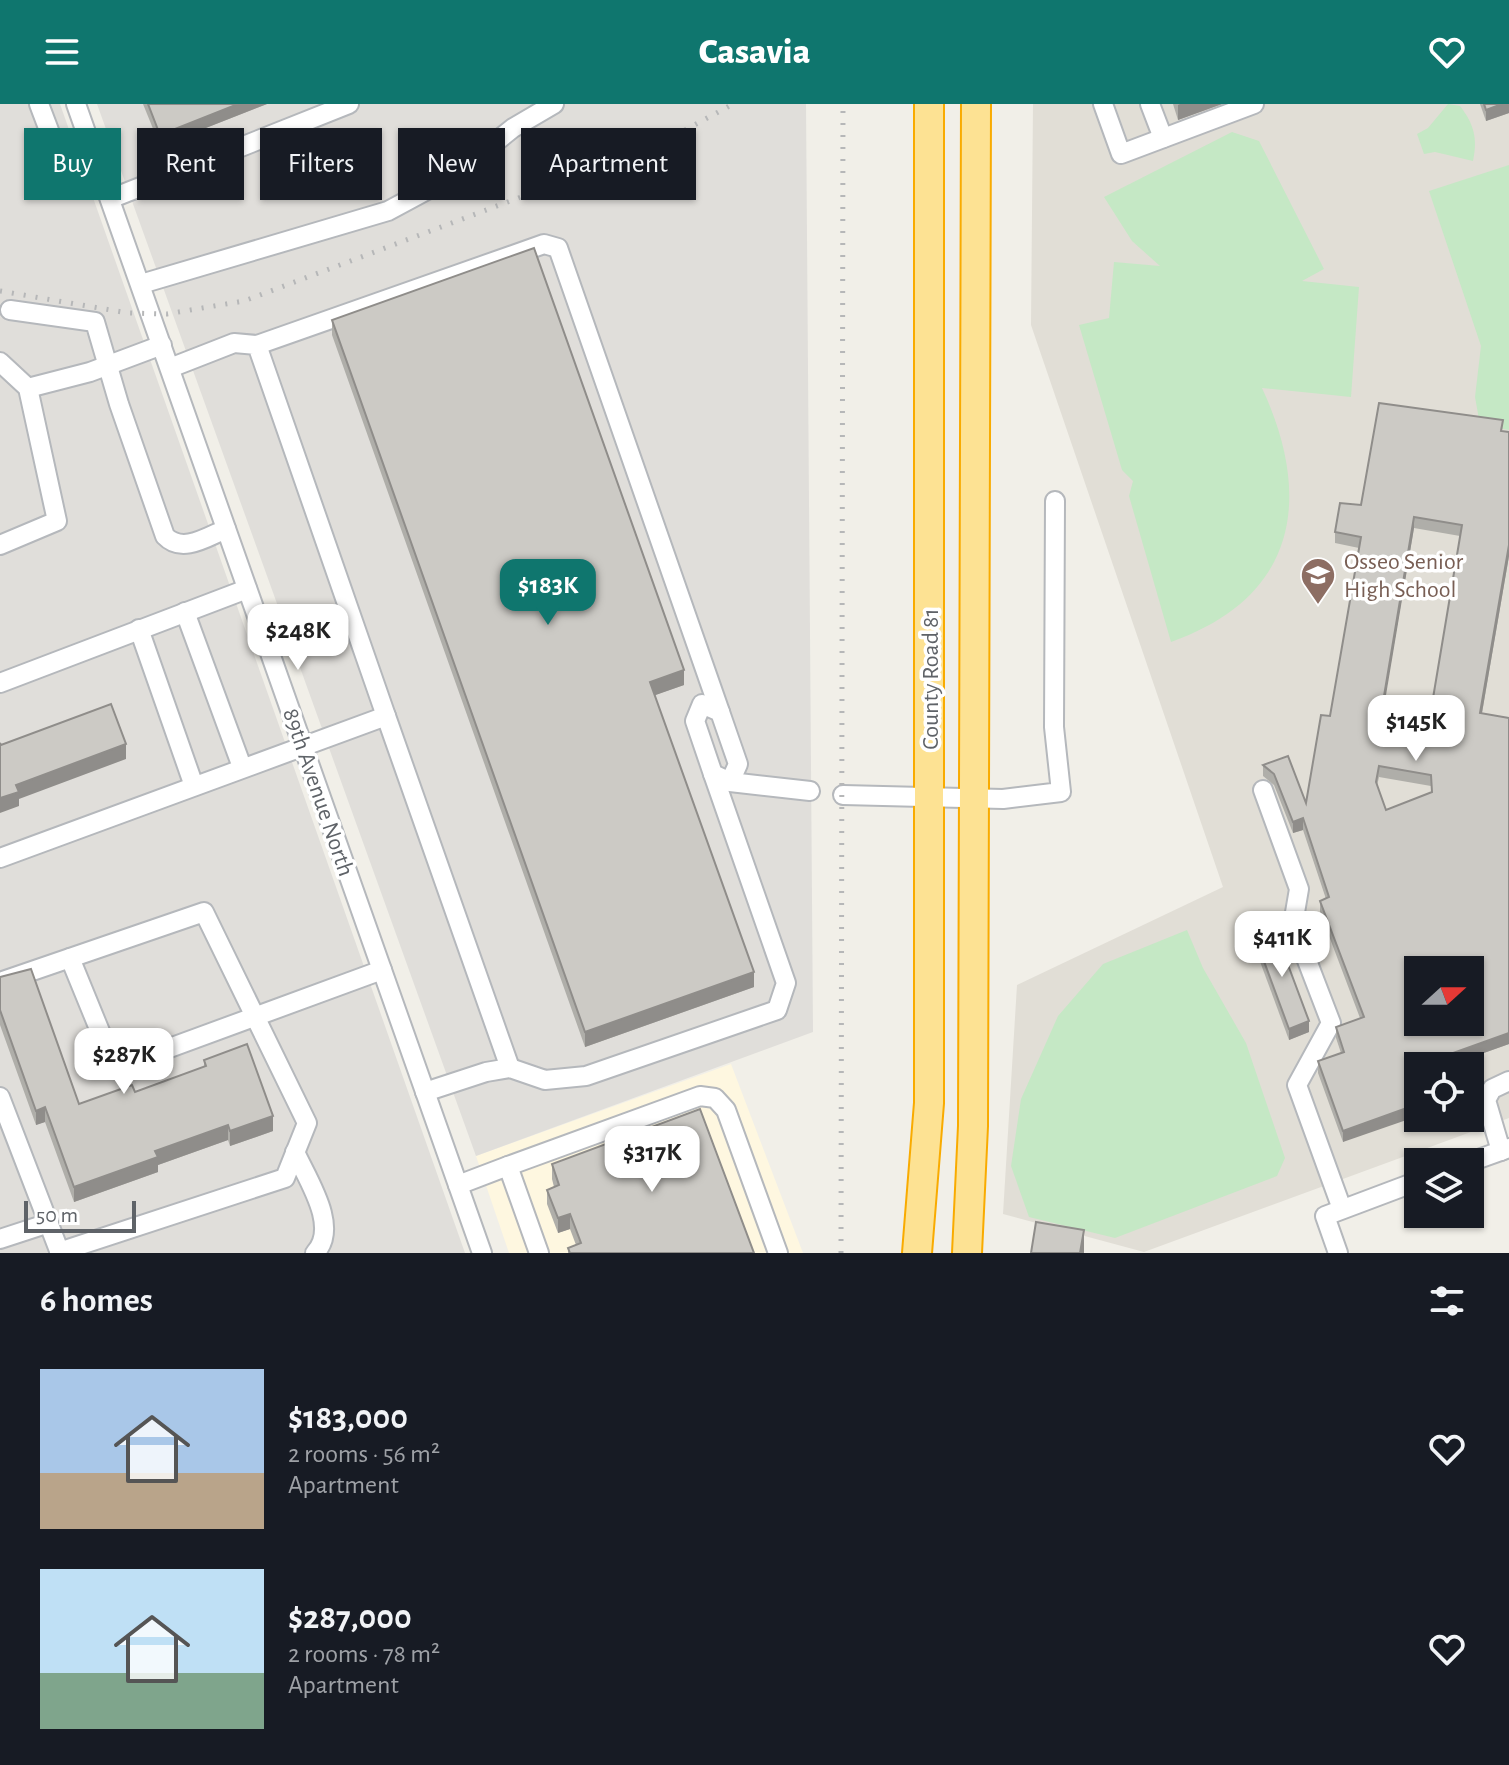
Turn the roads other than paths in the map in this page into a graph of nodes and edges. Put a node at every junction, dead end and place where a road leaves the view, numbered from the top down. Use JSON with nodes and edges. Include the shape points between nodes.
{"nodes":[{"id":1,"x":39,"y":104,"type":"edge"},
{"id":2,"x":76,"y":104,"type":"edge"},
{"id":3,"x":349,"y":104,"type":"edge"},
{"id":4,"x":554,"y":104,"type":"edge"},
{"id":5,"x":929,"y":104,"type":"edge"},
{"id":6,"x":976,"y":104,"type":"edge"},
{"id":7,"x":1103,"y":104,"type":"edge"},
{"id":8,"x":1150,"y":104,"type":"edge"},
{"id":9,"x":1254,"y":104,"type":"edge"},
{"id":10,"x":48,"y":128,"type":"edge"},
{"id":11,"x":85,"y":128,"type":"edge"},
{"id":12,"x":1163,"y":138,"type":"junction"},
{"id":13,"x":121,"y":195,"type":"edge"},
{"id":14,"x":110,"y":200,"type":"edge"},
{"id":15,"x":141,"y":284,"type":"junction"},
{"id":16,"x":10,"y":310,"type":"dead end"},
{"id":17,"x":162,"y":345,"type":"junction"},
{"id":18,"x":257,"y":345,"type":"junction"},
{"id":19,"x":0,"y":362,"type":"edge"},
{"id":20,"x":107,"y":366,"type":"junction"},
{"id":21,"x":170,"y":368,"type":"junction"},
{"id":22,"x":28,"y":388,"type":"junction"},
{"id":23,"x":1055,"y":501,"type":"dead end"},
{"id":24,"x":226,"y":529,"type":"junction"},
{"id":25,"x":0,"y":545,"type":"edge"},
{"id":26,"x":247,"y":589,"type":"junction"},
{"id":27,"x":185,"y":612,"type":"junction"},
{"id":28,"x":139,"y":629,"type":"junction"},
{"id":29,"x":0,"y":683,"type":"edge"},
{"id":30,"x":720,"y":712,"type":"junction"},
{"id":31,"x":386,"y":716,"type":"junction"},
{"id":32,"x":302,"y":745,"type":"junction"},
{"id":33,"x":242,"y":767,"type":"junction"},
{"id":34,"x":722,"y":778,"type":"junction"},
{"id":35,"x":194,"y":786,"type":"junction"},
{"id":36,"x":1263,"y":790,"type":"dead end"},
{"id":37,"x":810,"y":791,"type":"dead end"},
{"id":38,"x":843,"y":795,"type":"dead end"},
{"id":39,"x":930,"y":796,"type":"junction"},
{"id":40,"x":975,"y":797,"type":"junction"},
{"id":41,"x":0,"y":858,"type":"edge"},
{"id":42,"x":70,"y":958,"type":"junction"},
{"id":43,"x":382,"y":970,"type":"junction"},
{"id":44,"x":0,"y":982,"type":"edge"},
{"id":45,"x":255,"y":1017,"type":"junction"},
{"id":46,"x":510,"y":1068,"type":"junction"},
{"id":47,"x":1509,"y":1081,"type":"edge"},
{"id":48,"x":425,"y":1092,"type":"junction"},
{"id":49,"x":1,"y":1104,"type":"edge"},
{"id":50,"x":1505,"y":1149,"type":"edge"},
{"id":51,"x":295,"y":1152,"type":"junction"},
{"id":52,"x":1484,"y":1157,"type":"edge"},
{"id":53,"x":508,"y":1166,"type":"junction"},
{"id":54,"x":458,"y":1185,"type":"junction"},
{"id":55,"x":1404,"y":1186,"type":"edge"},
{"id":56,"x":1333,"y":1212,"type":"junction"},
{"id":57,"x":49,"y":1223,"type":"junction"},
{"id":58,"x":0,"y":1239,"type":"edge"},
{"id":59,"x":60,"y":1253,"type":"edge"},
{"id":60,"x":315,"y":1253,"type":"edge"},
{"id":61,"x":482,"y":1253,"type":"edge"},
{"id":62,"x":539,"y":1253,"type":"edge"},
{"id":63,"x":778,"y":1253,"type":"edge"},
{"id":64,"x":917,"y":1253,"type":"edge"},
{"id":65,"x":967,"y":1253,"type":"edge"},
{"id":66,"x":1338,"y":1253,"type":"edge"}],
"edges":[{"from":1,"to":10,"type":"street"},
{"from":2,"to":11,"type":"street","name":"89th Avenue North"},
{"from":3,"to":13,"type":"street"},
{"from":4,"to":15,"type":"street","via":[[513,128],[453,176],[388,211]]},
{"from":5,"to":39,"type":"highway","name":"County Road 81"},
{"from":6,"to":40,"type":"highway","name":"County Road 81"},
{"from":7,"to":12,"type":"street","via":[[1121,154]]},
{"from":8,"to":12,"type":"street"},
{"from":9,"to":12,"type":"street"},
{"from":14,"to":15,"type":"street","name":"89th Avenue North"},
{"from":15,"to":17,"type":"street","name":"89th Avenue North"},
{"from":16,"to":20,"type":"street","via":[[95,322]]},
{"from":17,"to":20,"type":"street"},
{"from":17,"to":21,"type":"street","name":"89th Avenue North"},
{"from":18,"to":21,"type":"street","via":[[234,343]]},
{"from":18,"to":30,"type":"street","via":[[544,244],[558,248]]},
{"from":18,"to":31,"type":"street"},
{"from":19,"to":22,"type":"street"},
{"from":20,"to":22,"type":"street"},
{"from":20,"to":24,"type":"street","via":[[165,536],[178,545]]},
{"from":21,"to":24,"type":"street","name":"89th Avenue North"},
{"from":22,"to":25,"type":"street","via":[[57,521]]},
{"from":23,"to":40,"type":"street","via":[[1054,727],[1061,792]]},
{"from":24,"to":26,"type":"street","name":"89th Avenue North"},
{"from":26,"to":27,"type":"street"},
{"from":26,"to":32,"type":"street","name":"89th Avenue North"},
{"from":27,"to":28,"type":"street"},
{"from":27,"to":33,"type":"street"},
{"from":28,"to":29,"type":"street"},
{"from":28,"to":35,"type":"street"},
{"from":30,"to":34,"type":"street","via":[[738,764]]},
{"from":30,"to":34,"type":"street","via":[[702,704],[695,721]]},
{"from":31,"to":32,"type":"street"},
{"from":31,"to":46,"type":"street"},
{"from":32,"to":33,"type":"street"},
{"from":32,"to":43,"type":"street","name":"89th Avenue North"},
{"from":33,"to":35,"type":"street"},
{"from":34,"to":37,"type":"street"},
{"from":34,"to":46,"type":"street","via":[[786,983],[777,1010],[586,1076],[545,1080]]},
{"from":35,"to":41,"type":"street"},
{"from":36,"to":56,"type":"street","via":[[1299,889],[1293,924],[1331,1023],[1297,1085]]},
{"from":38,"to":39,"type":"street"},
{"from":39,"to":40,"type":"street"},
{"from":39,"to":64,"type":"highway","name":"County Road 81","via":[[929,1103]]},
{"from":40,"to":65,"type":"highway","name":"County Road 81"},
{"from":42,"to":44,"type":"street"},
{"from":42,"to":45,"type":"street","via":[[204,912]]},
{"from":42,"to":45,"type":"street","via":[[115,1068]]},
{"from":43,"to":45,"type":"street"},
{"from":43,"to":48,"type":"street","name":"89th Avenue North"},
{"from":45,"to":51,"type":"street","via":[[307,1123]]},
{"from":46,"to":48,"type":"street"},
{"from":47,"to":50,"type":"street","via":[[1492,1089],[1486,1100]]},
{"from":48,"to":54,"type":"street","name":"89th Avenue North"},
{"from":49,"to":57,"type":"street"},
{"from":50,"to":52,"type":"street"},
{"from":51,"to":59,"type":"street","via":[[285,1178]]},
{"from":51,"to":60,"type":"street","via":[[325,1224]]},
{"from":53,"to":54,"type":"street"},
{"from":53,"to":62,"type":"street"},
{"from":53,"to":63,"type":"street","via":[[700,1096],[715,1098],[726,1110]]},
{"from":54,"to":61,"type":"street","name":"89th Avenue North"},
{"from":55,"to":56,"type":"street"},
{"from":56,"to":66,"type":"street"},
{"from":57,"to":58,"type":"street"},
{"from":57,"to":59,"type":"street"}]}
